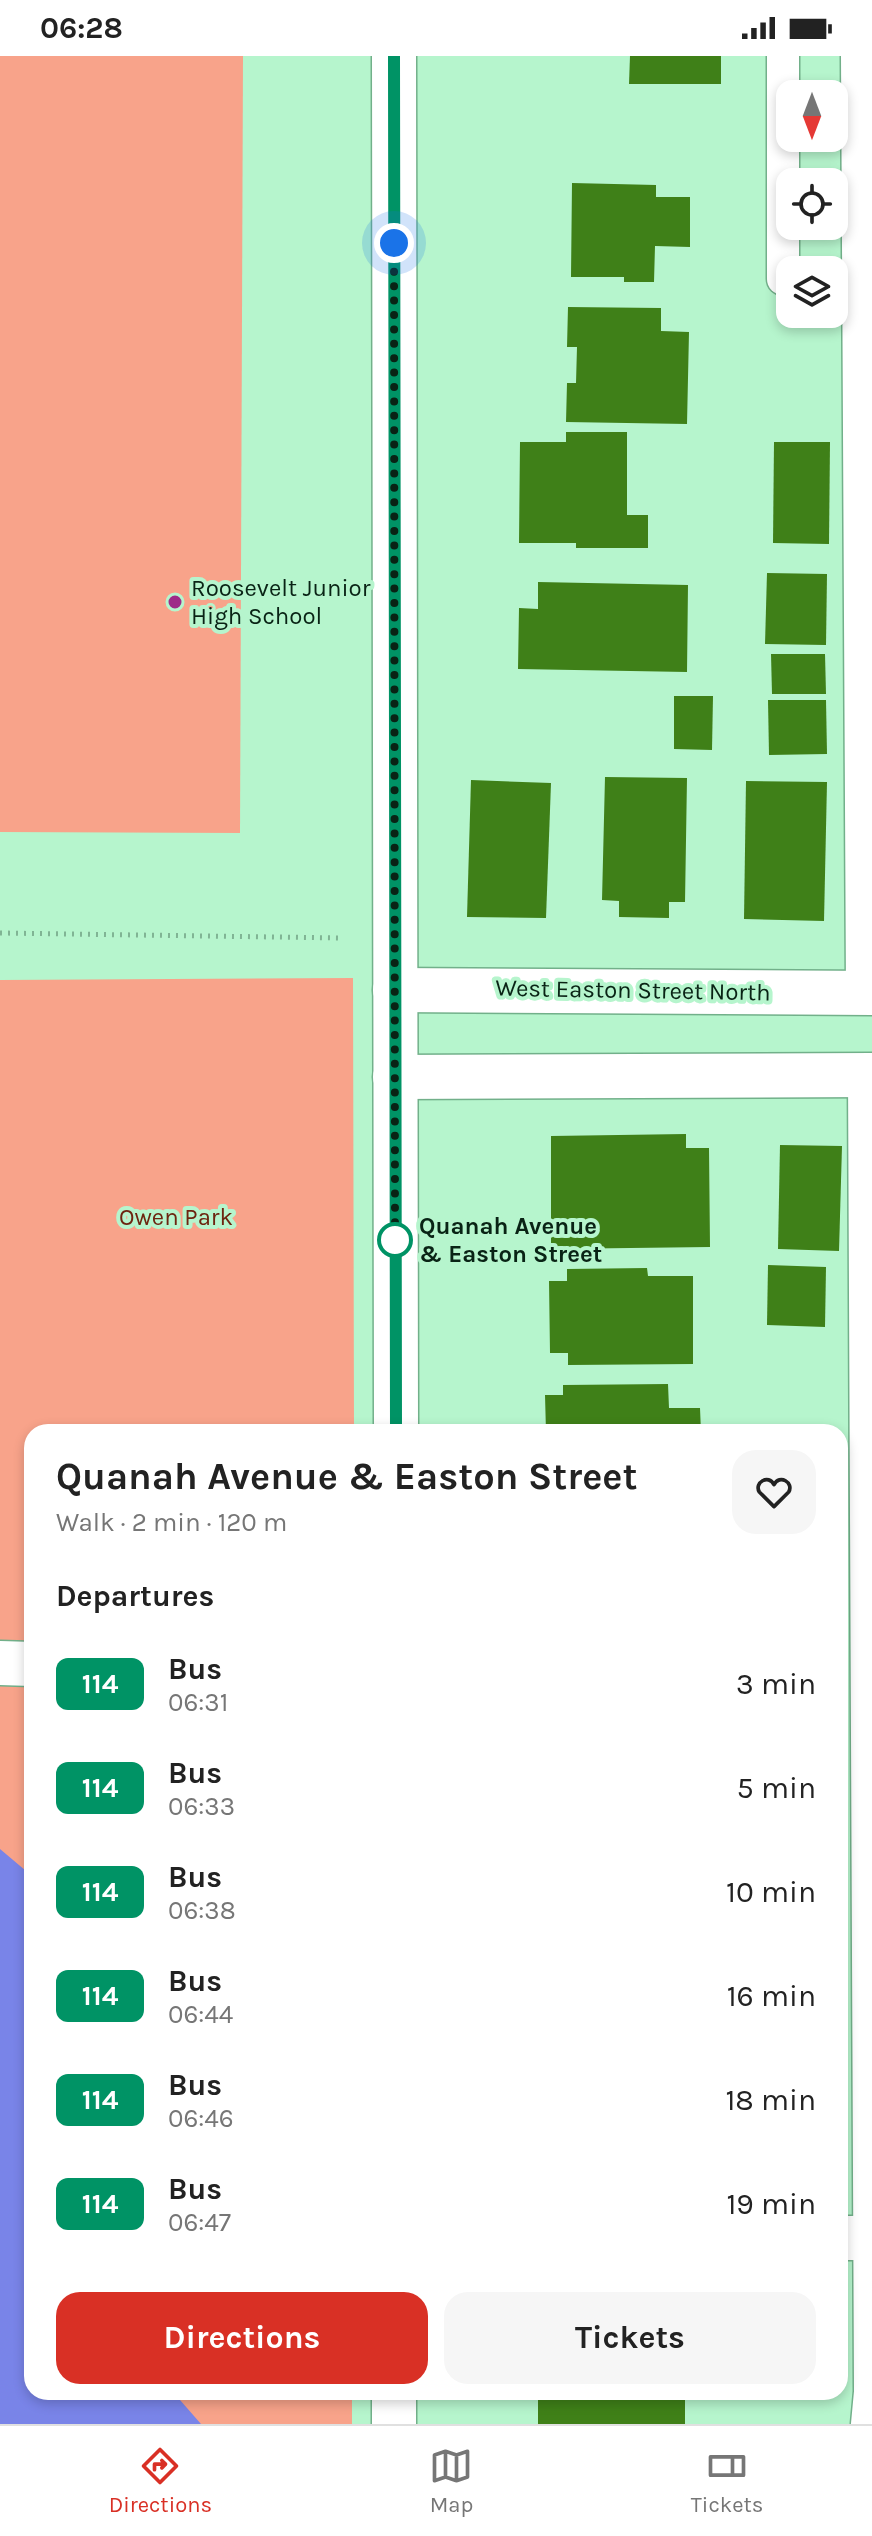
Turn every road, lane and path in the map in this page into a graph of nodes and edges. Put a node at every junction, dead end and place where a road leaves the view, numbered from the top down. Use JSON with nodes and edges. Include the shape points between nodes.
{"nodes":[{"id":1,"x":394,"y":56,"type":"edge"},
{"id":2,"x":783,"y":56,"type":"edge"},
{"id":3,"x":857,"y":56,"type":"edge"},
{"id":4,"x":783,"y":256,"type":"edge"},
{"id":5,"x":0,"y":933,"type":"edge"},
{"id":6,"x":356,"y":938,"type":"dead end"},
{"id":7,"x":395,"y":990,"type":"junction"},
{"id":8,"x":867,"y":993,"type":"edge"},
{"id":9,"x":868,"y":1075,"type":"edge"},
{"id":10,"x":395,"y":1077,"type":"junction"},
{"id":11,"x":396,"y":1424,"type":"edge"},
{"id":12,"x":0,"y":1663,"type":"edge"},
{"id":13,"x":24,"y":1664,"type":"edge"},
{"id":14,"x":860,"y":2238,"type":"edge"},
{"id":15,"x":394,"y":2400,"type":"edge"},
{"id":16,"x":394,"y":2424,"type":"edge"},
{"id":17,"x":867,"y":2424,"type":"edge"}],
"edges":[{"from":1,"to":7,"type":"street"},
{"from":2,"to":4,"type":"lane"},
{"from":3,"to":8,"type":"lane"},
{"from":5,"to":6,"type":"path"},
{"from":7,"to":8,"type":"street","name":"West Easton Street North"},
{"from":7,"to":10,"type":"street"},
{"from":9,"to":10,"type":"street"},
{"from":9,"to":14,"type":"lane"},
{"from":10,"to":11,"type":"street"},
{"from":12,"to":13,"type":"street"},
{"from":14,"to":17,"type":"lane","via":[[870,2392]]},
{"from":15,"to":16,"type":"street"}]}
